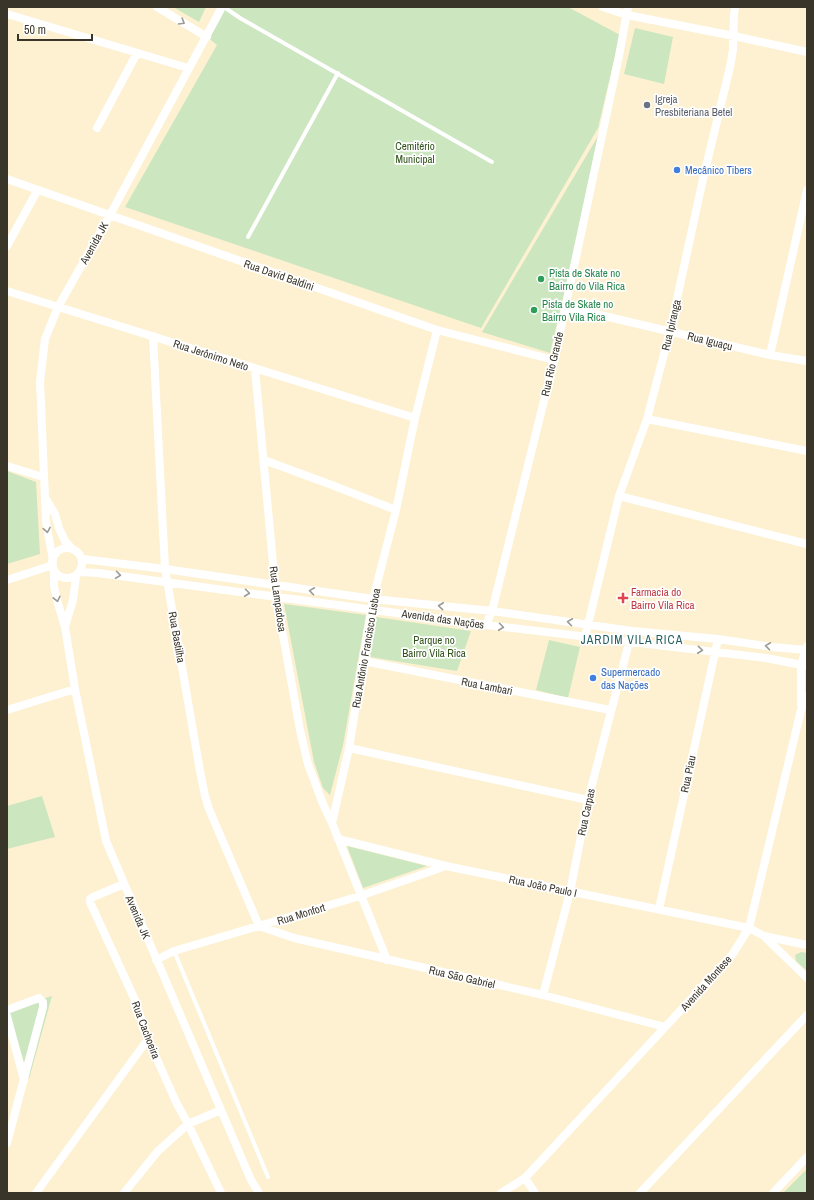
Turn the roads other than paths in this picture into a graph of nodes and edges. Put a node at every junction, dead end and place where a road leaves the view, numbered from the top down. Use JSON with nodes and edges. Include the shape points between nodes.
{"nodes":[{"id":1,"x":157,"y":7,"type":"edge"},
{"id":2,"x":223,"y":7,"type":"edge"},
{"id":3,"x":603,"y":7,"type":"edge"},
{"id":4,"x":735,"y":7,"type":"edge"},
{"id":5,"x":628,"y":11,"type":"edge"},
{"id":6,"x":7,"y":14,"type":"edge"},
{"id":7,"x":734,"y":36,"type":"junction"},
{"id":8,"x":207,"y":37,"type":"junction"},
{"id":9,"x":807,"y":52,"type":"edge"},
{"id":10,"x":137,"y":53,"type":"junction"},
{"id":11,"x":188,"y":68,"type":"junction"},
{"id":12,"x":338,"y":74,"type":"junction"},
{"id":13,"x":97,"y":128,"type":"dead end"},
{"id":14,"x":492,"y":162,"type":"dead end"},
{"id":15,"x":7,"y":179,"type":"edge"},
{"id":16,"x":807,"y":190,"type":"edge"},
{"id":17,"x":37,"y":191,"type":"junction"},
{"id":18,"x":110,"y":215,"type":"junction"},
{"id":19,"x":248,"y":237,"type":"dead end"},
{"id":20,"x":7,"y":246,"type":"edge"},
{"id":21,"x":7,"y":291,"type":"edge"},
{"id":22,"x":58,"y":307,"type":"junction"},
{"id":23,"x":566,"y":307,"type":"junction"},
{"id":24,"x":437,"y":330,"type":"junction"},
{"id":25,"x":670,"y":331,"type":"junction"},
{"id":26,"x":153,"y":336,"type":"junction"},
{"id":27,"x":770,"y":355,"type":"junction"},
{"id":28,"x":554,"y":360,"type":"junction"},
{"id":29,"x":807,"y":361,"type":"edge"},
{"id":30,"x":255,"y":369,"type":"junction"},
{"id":31,"x":415,"y":418,"type":"junction"},
{"id":32,"x":647,"y":419,"type":"junction"},
{"id":33,"x":807,"y":451,"type":"edge"},
{"id":34,"x":264,"y":460,"type":"junction"},
{"id":35,"x":7,"y":466,"type":"edge"},
{"id":36,"x":43,"y":477,"type":"junction"},
{"id":37,"x":619,"y":496,"type":"junction"},
{"id":38,"x":46,"y":498,"type":"junction"},
{"id":39,"x":396,"y":510,"type":"junction"},
{"id":40,"x":807,"y":544,"type":"edge"},
{"id":41,"x":72,"y":549,"type":"junction"},
{"id":42,"x":82,"y":559,"type":"junction"},
{"id":43,"x":53,"y":565,"type":"junction"},
{"id":44,"x":166,"y":569,"type":"junction"},
{"id":45,"x":78,"y":574,"type":"junction"},
{"id":46,"x":7,"y":580,"type":"edge"},
{"id":47,"x":168,"y":582,"type":"junction"},
{"id":48,"x":275,"y":586,"type":"junction"},
{"id":49,"x":276,"y":596,"type":"junction"},
{"id":50,"x":373,"y":599,"type":"junction"},
{"id":51,"x":372,"y":609,"type":"junction"},
{"id":52,"x":492,"y":611,"type":"junction"},
{"id":53,"x":486,"y":625,"type":"junction"},
{"id":54,"x":588,"y":625,"type":"junction"},
{"id":55,"x":65,"y":627,"type":"junction"},
{"id":56,"x":632,"y":631,"type":"junction"},
{"id":57,"x":585,"y":637,"type":"junction"},
{"id":58,"x":718,"y":639,"type":"junction"},
{"id":59,"x":628,"y":642,"type":"junction"},
{"id":60,"x":806,"y":649,"type":"edge"},
{"id":61,"x":715,"y":651,"type":"junction"},
{"id":62,"x":364,"y":661,"type":"junction"},
{"id":63,"x":804,"y":665,"type":"edge"},
{"id":64,"x":76,"y":689,"type":"junction"},
{"id":65,"x":807,"y":696,"type":"edge"},
{"id":66,"x":7,"y":710,"type":"edge"},
{"id":67,"x":610,"y":710,"type":"junction"},
{"id":68,"x":801,"y":710,"type":"junction"},
{"id":69,"x":349,"y":748,"type":"junction"},
{"id":70,"x":588,"y":800,"type":"junction"},
{"id":71,"x":332,"y":823,"type":"junction"},
{"id":72,"x":338,"y":838,"type":"junction"},
{"id":73,"x":446,"y":866,"type":"junction"},
{"id":74,"x":124,"y":884,"type":"junction"},
{"id":75,"x":570,"y":892,"type":"junction"},
{"id":76,"x":360,"y":896,"type":"junction"},
{"id":77,"x":659,"y":909,"type":"junction"},
{"id":78,"x":259,"y":926,"type":"junction"},
{"id":79,"x":749,"y":928,"type":"junction"},
{"id":80,"x":764,"y":936,"type":"junction"},
{"id":81,"x":807,"y":945,"type":"edge"},
{"id":82,"x":174,"y":951,"type":"junction"},
{"id":83,"x":156,"y":960,"type":"junction"},
{"id":84,"x":387,"y":960,"type":"junction"},
{"id":85,"x":807,"y":978,"type":"edge"},
{"id":86,"x":543,"y":995,"type":"junction"},
{"id":87,"x":7,"y":1010,"type":"edge"},
{"id":88,"x":807,"y":1015,"type":"edge"},
{"id":89,"x":7,"y":1016,"type":"edge"},
{"id":90,"x":665,"y":1027,"type":"junction"},
{"id":91,"x":148,"y":1039,"type":"junction"},
{"id":92,"x":24,"y":1081,"type":"junction"},
{"id":93,"x":221,"y":1110,"type":"junction"},
{"id":94,"x":188,"y":1124,"type":"junction"},
{"id":95,"x":7,"y":1143,"type":"edge"},
{"id":96,"x":807,"y":1157,"type":"edge"},
{"id":97,"x":268,"y":1176,"type":"dead end"},
{"id":98,"x":525,"y":1178,"type":"junction"},
{"id":99,"x":219,"y":1192,"type":"edge"},
{"id":100,"x":36,"y":1193,"type":"edge"},
{"id":101,"x":124,"y":1193,"type":"edge"},
{"id":102,"x":259,"y":1193,"type":"edge"},
{"id":103,"x":501,"y":1193,"type":"edge"},
{"id":104,"x":535,"y":1193,"type":"edge"},
{"id":105,"x":640,"y":1193,"type":"edge"},
{"id":106,"x":773,"y":1193,"type":"edge"}],
"edges":[{"from":1,"to":8,"type":"street","one_way":true},
{"from":2,"to":8,"type":"street","name":"Avenida JK"},
{"from":2,"to":12,"type":"lane"},
{"from":3,"to":5,"type":"street"},
{"from":4,"to":7,"type":"street","name":"Rua Ipiranga"},
{"from":5,"to":7,"type":"street"},
{"from":5,"to":23,"type":"street","name":"Rua Rio Grande"},
{"from":6,"to":10,"type":"street"},
{"from":7,"to":9,"type":"street"},
{"from":7,"to":25,"type":"street","name":"Rua Ipiranga","via":[[730,66]]},
{"from":8,"to":11,"type":"street","name":"Avenida JK"},
{"from":10,"to":11,"type":"street"},
{"from":10,"to":13,"type":"street"},
{"from":11,"to":18,"type":"street","name":"Avenida JK"},
{"from":12,"to":14,"type":"lane"},
{"from":12,"to":19,"type":"lane"},
{"from":15,"to":17,"type":"street","name":"Rua David Baldini"},
{"from":16,"to":27,"type":"street"},
{"from":17,"to":18,"type":"street","name":"Rua David Baldini"},
{"from":17,"to":20,"type":"street"},
{"from":18,"to":22,"type":"street","name":"Avenida JK"},
{"from":18,"to":24,"type":"street","name":"Rua David Baldini"},
{"from":21,"to":22,"type":"street","name":"Rua Jerônimo Neto"},
{"from":22,"to":26,"type":"street","name":"Rua Jerônimo Neto"},
{"from":22,"to":36,"type":"street","name":"Avenida JK","via":[[45,339],[40,382]]},
{"from":23,"to":25,"type":"street","name":"Rua Iguaçu"},
{"from":23,"to":28,"type":"street","name":"Rua Rio Grande"},
{"from":24,"to":28,"type":"street","name":"Rua David Baldini"},
{"from":24,"to":31,"type":"street","name":"Rua Antônio Francisco Lisboa"},
{"from":25,"to":27,"type":"street","name":"Rua Iguaçu"},
{"from":25,"to":32,"type":"street","name":"Rua Ipiranga"},
{"from":26,"to":30,"type":"street","name":"Rua Jerônimo Neto"},
{"from":26,"to":44,"type":"street","name":"Rua Bastilha"},
{"from":27,"to":29,"type":"street","name":"Rua Iguaçu"},
{"from":28,"to":52,"type":"street","name":"Rua Rio Grande"},
{"from":30,"to":31,"type":"street","name":"Rua Jerônimo Neto"},
{"from":30,"to":34,"type":"street","name":"Rua Lampadosa"},
{"from":31,"to":39,"type":"street","name":"Rua Antônio Francisco Lisboa"},
{"from":32,"to":33,"type":"street"},
{"from":32,"to":37,"type":"street","name":"Rua Ipiranga"},
{"from":34,"to":39,"type":"street"},
{"from":34,"to":48,"type":"street","name":"Rua Lampadosa"},
{"from":35,"to":36,"type":"street"},
{"from":36,"to":38,"type":"street","name":"Avenida JK"},
{"from":37,"to":40,"type":"street"},
{"from":37,"to":54,"type":"street","name":"Rua Ipiranga"},
{"from":38,"to":41,"type":"street","name":"Avenida JK","via":[[65,541]]},
{"from":38,"to":43,"type":"street","name":"Avenida JK","one_way":true,"via":[[46,522]]},
{"from":39,"to":50,"type":"street","name":"Rua Antônio Francisco Lisboa"},
{"from":41,"to":42,"type":"street"},
{"from":41,"to":43,"type":"street","via":[[58,552]]},
{"from":42,"to":44,"type":"street","name":"Avenida das Nações"},
{"from":42,"to":45,"type":"street"},
{"from":43,"to":45,"type":"street","via":[[57,574],[66,578]]},
{"from":43,"to":46,"type":"street"},
{"from":43,"to":55,"type":"street","name":"Avenida JK","one_way":true,"via":[[56,593]]},
{"from":44,"to":47,"type":"street","name":"Rua Bastilha"},
{"from":44,"to":48,"type":"street","name":"Avenida das Nações"},
{"from":45,"to":47,"type":"street","name":"Avenida das Nações","one_way":true,"via":[[98,573]]},
{"from":45,"to":55,"type":"street","name":"Avenida JK"},
{"from":47,"to":49,"type":"street","name":"Avenida das Nações","one_way":true},
{"from":47,"to":78,"type":"street","name":"Rua Bastilha","via":[[205,796]]},
{"from":48,"to":49,"type":"street","name":"Rua Lampadosa"},
{"from":50,"to":48,"type":"street","name":"Avenida das Nações","one_way":true},
{"from":49,"to":51,"type":"street","name":"Avenida das Nações"},
{"from":49,"to":71,"type":"street","name":"Rua Lampadosa","via":[[308,764],[322,804]]},
{"from":50,"to":51,"type":"street","name":"Rua Antônio Francisco Lisboa"},
{"from":52,"to":50,"type":"street","name":"Avenida das Nações","one_way":true},
{"from":51,"to":53,"type":"street","name":"Avenida das Nações"},
{"from":51,"to":62,"type":"street","name":"Rua Antônio Francisco Lisboa"},
{"from":52,"to":53,"type":"street","name":"Rua Rio Grande"},
{"from":54,"to":52,"type":"street","name":"Avenida das Nações","one_way":true},
{"from":53,"to":57,"type":"street","name":"Avenida das Nações","one_way":true},
{"from":54,"to":56,"type":"street","name":"Avenida das Nações"},
{"from":54,"to":57,"type":"street","name":"Rua Ipiranga"},
{"from":55,"to":64,"type":"street","name":"Avenida JK"},
{"from":56,"to":58,"type":"street","name":"Avenida das Nações"},
{"from":56,"to":59,"type":"street","name":"Rua Carpas"},
{"from":57,"to":59,"type":"street","name":"Avenida das Nações"},
{"from":60,"to":58,"type":"street","name":"Avenida das Nações","one_way":true},
{"from":58,"to":61,"type":"street","name":"Rua Piau"},
{"from":59,"to":61,"type":"street","name":"Avenida das Nações","one_way":true},
{"from":59,"to":67,"type":"street","name":"Rua Carpas"},
{"from":60,"to":63,"type":"street","name":"Avenida Montese"},
{"from":61,"to":63,"type":"street","name":"Avenida das Nações"},
{"from":61,"to":77,"type":"street","name":"Rua Piau"},
{"from":62,"to":67,"type":"street","name":"Rua Lambari"},
{"from":62,"to":69,"type":"street","name":"Rua Antônio Francisco Lisboa"},
{"from":63,"to":68,"type":"street","name":"Avenida Montese"},
{"from":64,"to":66,"type":"street"},
{"from":64,"to":74,"type":"street","name":"Avenida JK","via":[[106,841]]},
{"from":65,"to":68,"type":"street","name":"Avenida Montese"},
{"from":67,"to":70,"type":"street","name":"Rua Carpas"},
{"from":68,"to":79,"type":"street","name":"Avenida Montese"},
{"from":69,"to":70,"type":"street"},
{"from":69,"to":71,"type":"street","name":"Rua Antônio Francisco Lisboa"},
{"from":70,"to":75,"type":"street","name":"Rua Carpas"},
{"from":71,"to":72,"type":"street"},
{"from":72,"to":73,"type":"street","name":"Rua João Paulo I"},
{"from":72,"to":76,"type":"street"},
{"from":73,"to":75,"type":"street","name":"Rua João Paulo I"},
{"from":73,"to":76,"type":"street","name":"Rua Monfort"},
{"from":74,"to":83,"type":"street","name":"Avenida JK"},
{"from":74,"to":91,"type":"street","name":"Rua Cachoeira","via":[[90,899],[90,902],[135,1000]]},
{"from":75,"to":77,"type":"street","name":"Rua João Paulo I"},
{"from":75,"to":86,"type":"street","name":"Rua Carpas"},
{"from":76,"to":78,"type":"street","name":"Rua Monfort"},
{"from":76,"to":84,"type":"street"},
{"from":77,"to":79,"type":"street","name":"Rua João Paulo I"},
{"from":78,"to":82,"type":"street","name":"Rua Monfort"},
{"from":78,"to":84,"type":"street","name":"Rua São Gabriel","via":[[294,938]]},
{"from":79,"to":80,"type":"street","name":"Rua João Paulo I"},
{"from":79,"to":90,"type":"street","name":"Avenida Montese","via":[[732,955]]},
{"from":80,"to":81,"type":"street"},
{"from":80,"to":85,"type":"street"},
{"from":82,"to":83,"type":"street","name":"Rua Monfort"},
{"from":82,"to":97,"type":"lane"},
{"from":83,"to":93,"type":"street","name":"Avenida JK"},
{"from":84,"to":86,"type":"street","name":"Rua São Gabriel"},
{"from":86,"to":90,"type":"street","name":"Rua São Gabriel"},
{"from":87,"to":92,"type":"street","via":[[39,998],[43,1002]]},
{"from":88,"to":105,"type":"street"},
{"from":89,"to":92,"type":"street"},
{"from":90,"to":98,"type":"street","name":"Avenida Montese"},
{"from":91,"to":94,"type":"street","name":"Rua Cachoeira"},
{"from":91,"to":100,"type":"street"},
{"from":92,"to":95,"type":"street"},
{"from":93,"to":94,"type":"street"},
{"from":93,"to":102,"type":"street","name":"Avenida JK"},
{"from":94,"to":99,"type":"street","name":"Rua Cachoeira"},
{"from":94,"to":101,"type":"street","via":[[158,1151]]},
{"from":96,"to":106,"type":"street"},
{"from":98,"to":103,"type":"street","name":"Avenida Montese"},
{"from":98,"to":104,"type":"street"}]}
